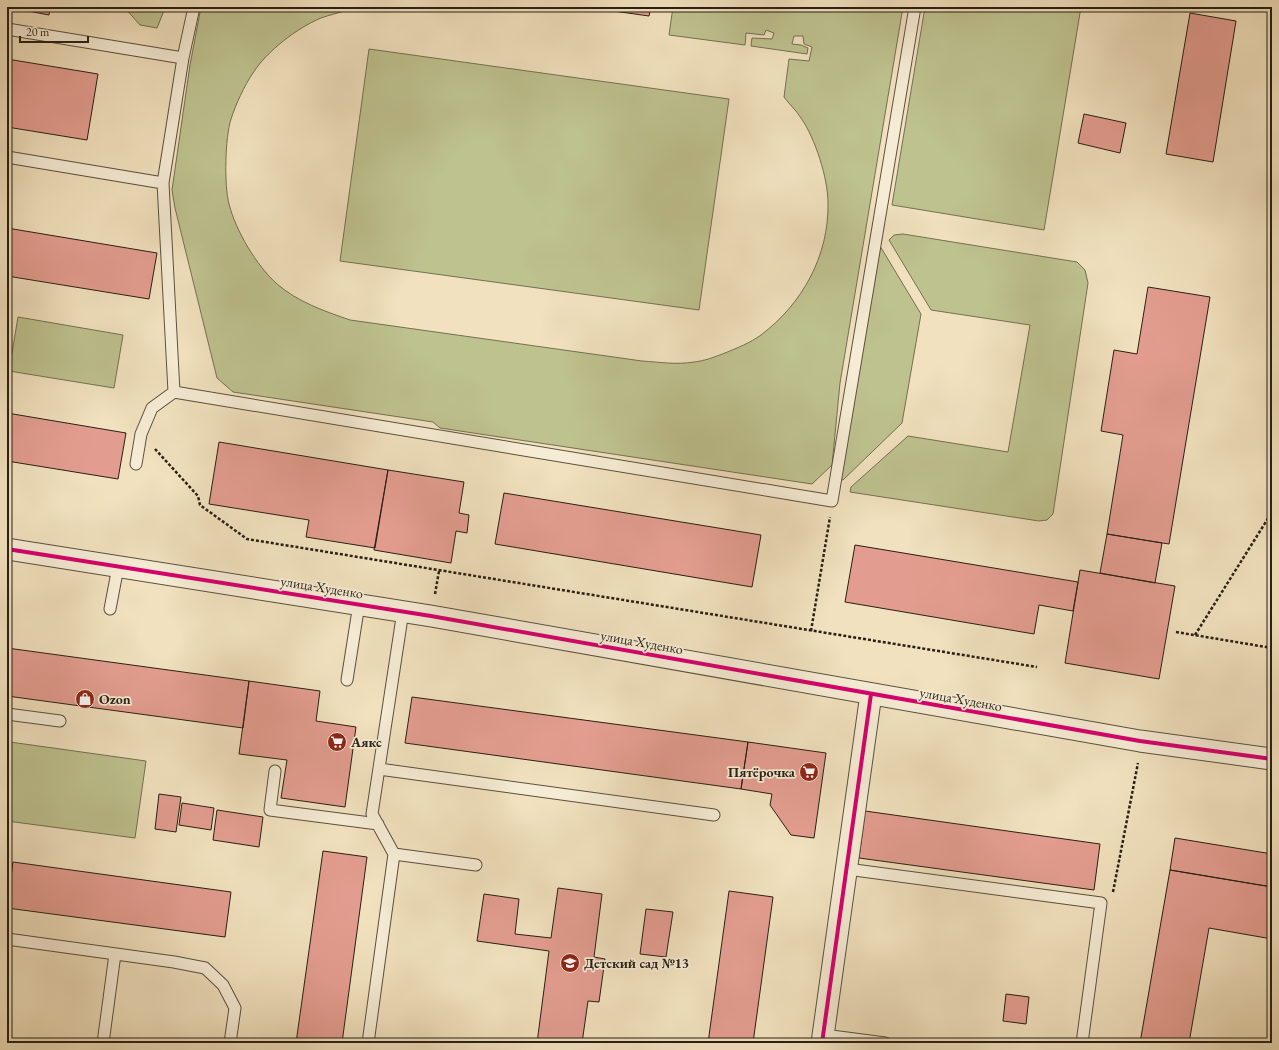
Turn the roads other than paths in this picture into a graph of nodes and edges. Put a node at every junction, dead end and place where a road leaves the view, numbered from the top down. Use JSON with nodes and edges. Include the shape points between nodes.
{"nodes":[{"id":1,"x":194,"y":7,"type":"edge"},
{"id":2,"x":915,"y":7,"type":"edge"},
{"id":3,"x":7,"y":29,"type":"edge"},
{"id":4,"x":183,"y":58,"type":"junction"},
{"id":5,"x":7,"y":157,"type":"edge"},
{"id":6,"x":163,"y":183,"type":"junction"},
{"id":7,"x":174,"y":392,"type":"junction"},
{"id":8,"x":136,"y":464,"type":"dead end"},
{"id":9,"x":7,"y":550,"type":"edge"},
{"id":10,"x":118,"y":567,"type":"junction"},
{"id":11,"x":359,"y":604,"type":"junction"},
{"id":12,"x":110,"y":609,"type":"dead end"},
{"id":13,"x":403,"y":611,"type":"junction"},
{"id":14,"x":348,"y":680,"type":"dead end"},
{"id":15,"x":871,"y":694,"type":"junction"},
{"id":16,"x":7,"y":714,"type":"edge"},
{"id":17,"x":60,"y":721,"type":"dead end"},
{"id":18,"x":1272,"y":759,"type":"edge"},
{"id":19,"x":379,"y":769,"type":"junction"},
{"id":20,"x":275,"y":771,"type":"dead end"},
{"id":21,"x":714,"y":815,"type":"dead end"},
{"id":22,"x":378,"y":824,"type":"junction"},
{"id":23,"x":394,"y":854,"type":"junction"},
{"id":24,"x":476,"y":865,"type":"dead end"},
{"id":25,"x":847,"y":869,"type":"junction"},
{"id":26,"x":7,"y":939,"type":"edge"},
{"id":27,"x":115,"y":954,"type":"junction"},
{"id":28,"x":823,"y":1039,"type":"edge"},
{"id":29,"x":103,"y":1043,"type":"edge"},
{"id":30,"x":230,"y":1043,"type":"edge"},
{"id":31,"x":368,"y":1043,"type":"edge"},
{"id":32,"x":885,"y":1043,"type":"edge"},
{"id":33,"x":1082,"y":1043,"type":"edge"}],
"edges":[{"from":1,"to":4,"type":"lane"},
{"from":2,"to":7,"type":"lane","via":[[832,501]]},
{"from":3,"to":4,"type":"lane"},
{"from":4,"to":6,"type":"lane"},
{"from":5,"to":6,"type":"lane"},
{"from":6,"to":7,"type":"lane"},
{"from":7,"to":8,"type":"lane","via":[[152,408],[141,434]]},
{"from":9,"to":10,"type":"street","name":"улица Худенко"},
{"from":10,"to":11,"type":"street","name":"улица Худенко"},
{"from":10,"to":12,"type":"lane"},
{"from":11,"to":13,"type":"street","name":"улица Худенко"},
{"from":11,"to":14,"type":"lane"},
{"from":13,"to":15,"type":"street","name":"улица Худенко"},
{"from":13,"to":19,"type":"lane"},
{"from":15,"to":18,"type":"street","name":"улица Худенко","via":[[1140,741]]},
{"from":15,"to":25,"type":"street"},
{"from":16,"to":17,"type":"lane"},
{"from":19,"to":21,"type":"lane"},
{"from":19,"to":22,"type":"lane","via":[[372,814]]},
{"from":20,"to":22,"type":"lane","via":[[270,810]]},
{"from":22,"to":23,"type":"lane"},
{"from":23,"to":24,"type":"lane"},
{"from":23,"to":31,"type":"lane"},
{"from":25,"to":28,"type":"street"},
{"from":25,"to":33,"type":"lane","via":[[1101,904]]},
{"from":26,"to":27,"type":"lane"},
{"from":27,"to":29,"type":"lane"},
{"from":27,"to":30,"type":"lane","via":[[204,968],[223,985],[235,1008]]},
{"from":28,"to":32,"type":"lane"}]}
